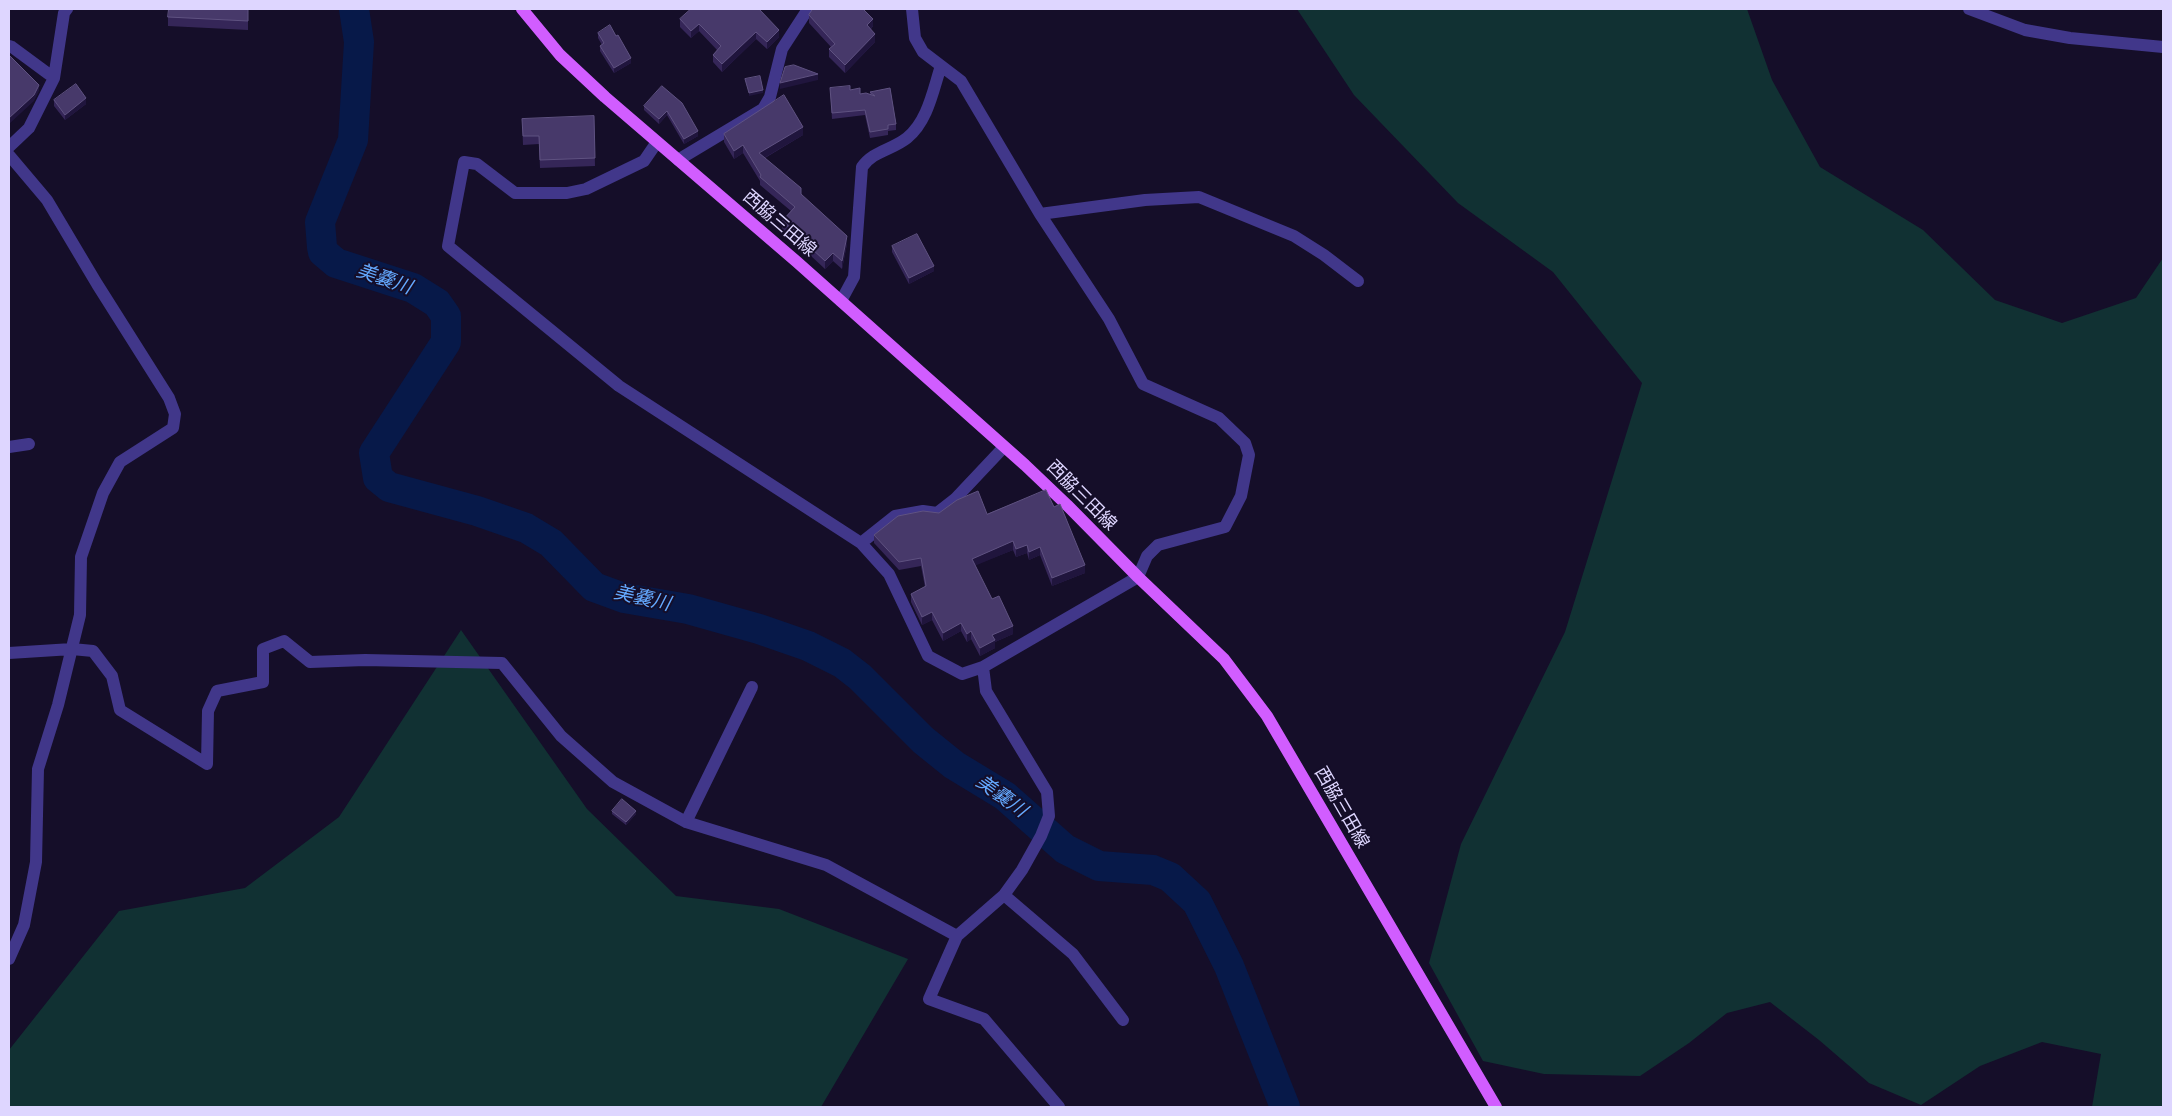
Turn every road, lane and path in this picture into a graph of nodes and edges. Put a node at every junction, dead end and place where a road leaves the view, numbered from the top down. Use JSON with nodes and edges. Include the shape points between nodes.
{"nodes":[{"id":1,"x":522,"y":9,"type":"edge"},
{"id":2,"x":808,"y":9,"type":"edge"},
{"id":3,"x":912,"y":9,"type":"edge"},
{"id":4,"x":1969,"y":9,"type":"edge"},
{"id":5,"x":64,"y":10,"type":"edge"},
{"id":6,"x":9,"y":46,"type":"edge"},
{"id":7,"x":2163,"y":47,"type":"edge"},
{"id":8,"x":941,"y":66,"type":"junction"},
{"id":9,"x":54,"y":78,"type":"junction"},
{"id":10,"x":657,"y":142,"type":"junction"},
{"id":11,"x":9,"y":147,"type":"edge"},
{"id":12,"x":9,"y":155,"type":"edge"},
{"id":13,"x":678,"y":160,"type":"junction"},
{"id":14,"x":1040,"y":214,"type":"junction"},
{"id":15,"x":1358,"y":280,"type":"dead end"},
{"id":16,"x":841,"y":301,"type":"junction"},
{"id":17,"x":30,"y":444,"type":"dead end"},
{"id":18,"x":1004,"y":447,"type":"junction"},
{"id":19,"x":9,"y":448,"type":"edge"},
{"id":20,"x":861,"y":543,"type":"junction"},
{"id":21,"x":1138,"y":577,"type":"junction"},
{"id":22,"x":72,"y":649,"type":"junction"},
{"id":23,"x":9,"y":653,"type":"edge"},
{"id":24,"x":983,"y":667,"type":"junction"},
{"id":25,"x":752,"y":688,"type":"dead end"},
{"id":26,"x":686,"y":822,"type":"junction"},
{"id":27,"x":1004,"y":895,"type":"junction"},
{"id":28,"x":957,"y":936,"type":"junction"},
{"id":29,"x":9,"y":959,"type":"edge"},
{"id":30,"x":1123,"y":1020,"type":"dead end"},
{"id":31,"x":1059,"y":1107,"type":"edge"},
{"id":32,"x":1496,"y":1107,"type":"edge"}],
"edges":[{"from":1,"to":10,"type":"main road","name":"西脇三田線","via":[[560,55]]},
{"from":2,"to":13,"type":"street","via":[[782,49],[770,97],[763,109]]},
{"from":3,"to":8,"type":"street","via":[[915,38],[923,52]]},
{"from":4,"to":7,"type":"street","via":[[2025,30]]},
{"from":5,"to":9,"type":"street"},
{"from":6,"to":9,"type":"street"},
{"from":8,"to":14,"type":"street","via":[[961,81]]},
{"from":8,"to":16,"type":"street","via":[[924,118],[907,138],[868,158],[862,167],[854,277]]},
{"from":9,"to":11,"type":"street","via":[[29,128]]},
{"from":10,"to":13,"type":"main road","name":"西脇三田線"},
{"from":10,"to":20,"type":"street","via":[[644,160],[586,189],[567,193],[515,193],[477,164],[464,162],[448,246],[619,386]]},
{"from":12,"to":22,"type":"street","via":[[47,200],[169,398],[175,414],[174,428],[120,462],[103,493],[81,557],[80,615]]},
{"from":13,"to":16,"type":"main road","name":"西脇三田線"},
{"from":14,"to":15,"type":"street","via":[[1145,200],[1199,197],[1294,236]]},
{"from":14,"to":21,"type":"street","via":[[1109,319],[1143,384],[1218,418],[1245,443],[1249,455],[1241,496],[1225,527],[1158,545],[1147,556]]},
{"from":16,"to":18,"type":"main road","name":"西脇三田線"},
{"from":17,"to":19,"type":"street"},
{"from":18,"to":20,"type":"street","via":[[955,500],[937,513],[923,511],[894,516]]},
{"from":18,"to":21,"type":"main road","name":"西脇三田線"},
{"from":20,"to":24,"type":"street","via":[[889,574],[928,656],[962,674]]},
{"from":21,"to":24,"type":"street"},
{"from":21,"to":32,"type":"main road","name":"西脇三田線","via":[[1224,659],[1267,716]]},
{"from":22,"to":23,"type":"street"},
{"from":22,"to":26,"type":"street","via":[[93,651],[112,676],[120,710],[207,764],[208,712],[216,691],[263,682],[263,649],[284,641],[310,662],[502,663],[562,736],[613,782]]},
{"from":22,"to":29,"type":"street","via":[[38,769],[36,862],[24,925]]},
{"from":24,"to":27,"type":"street","via":[[986,691],[1047,792],[1049,816],[1041,836]]},
{"from":25,"to":26,"type":"street"},
{"from":26,"to":28,"type":"street","via":[[826,866]]},
{"from":27,"to":28,"type":"street"},
{"from":27,"to":30,"type":"street","via":[[1073,954]]},
{"from":28,"to":31,"type":"street","via":[[928,999],[984,1019]]}]}
